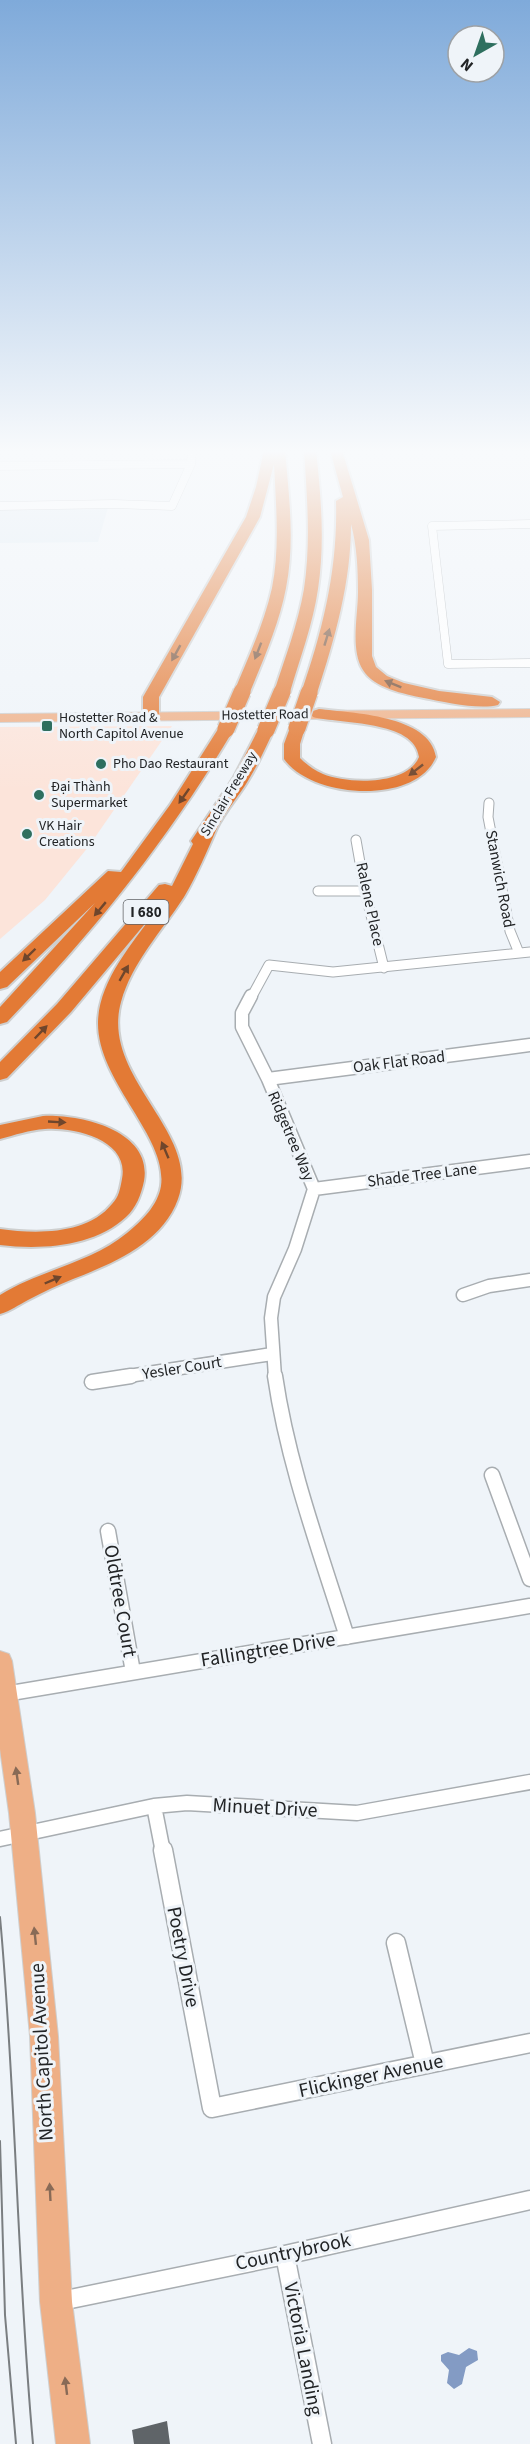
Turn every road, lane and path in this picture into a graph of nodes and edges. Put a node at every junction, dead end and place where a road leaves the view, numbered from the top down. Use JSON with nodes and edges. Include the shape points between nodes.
{"nodes":[{"id":1,"x":227,"y":564,"type":"edge"},
{"id":2,"x":281,"y":564,"type":"edge"},
{"id":3,"x":314,"y":564,"type":"edge"},
{"id":4,"x":342,"y":564,"type":"edge"},
{"id":5,"x":363,"y":564,"type":"edge"},
{"id":6,"x":436,"y":564,"type":"edge"},
{"id":7,"x":530,"y":663,"type":"edge"},
{"id":8,"x":492,"y":702,"type":"junction"},
{"id":9,"x":530,"y":702,"type":"edge"},
{"id":10,"x":0,"y":706,"type":"edge"},
{"id":11,"x":150,"y":711,"type":"junction"},
{"id":12,"x":530,"y":713,"type":"edge"},
{"id":13,"x":319,"y":714,"type":"junction"},
{"id":14,"x":0,"y":718,"type":"edge"},
{"id":15,"x":489,"y":803,"type":"dead end"},
{"id":16,"x":209,"y":829,"type":"junction"},
{"id":17,"x":356,"y":840,"type":"dead end"},
{"id":18,"x":137,"y":864,"type":"junction"},
{"id":19,"x":318,"y":891,"type":"dead end"},
{"id":20,"x":365,"y":891,"type":"junction"},
{"id":21,"x":525,"y":953,"type":"edge"},
{"id":22,"x":384,"y":968,"type":"junction"},
{"id":23,"x":0,"y":983,"type":"edge"},
{"id":24,"x":0,"y":1018,"type":"edge"},
{"id":25,"x":530,"y":1045,"type":"edge"},
{"id":26,"x":0,"y":1074,"type":"edge"},
{"id":27,"x":268,"y":1079,"type":"junction"},
{"id":28,"x":0,"y":1132,"type":"edge"},
{"id":29,"x":530,"y":1161,"type":"edge"},
{"id":30,"x":314,"y":1189,"type":"junction"},
{"id":31,"x":0,"y":1237,"type":"edge"},
{"id":32,"x":530,"y":1280,"type":"edge"},
{"id":33,"x":463,"y":1295,"type":"dead end"},
{"id":34,"x":0,"y":1306,"type":"edge"},
{"id":35,"x":272,"y":1354,"type":"junction"},
{"id":36,"x":92,"y":1382,"type":"dead end"},
{"id":37,"x":492,"y":1475,"type":"dead end"},
{"id":38,"x":108,"y":1531,"type":"dead end"},
{"id":39,"x":530,"y":1579,"type":"edge"},
{"id":40,"x":530,"y":1606,"type":"edge"},
{"id":41,"x":347,"y":1637,"type":"junction"},
{"id":42,"x":0,"y":1661,"type":"edge"},
{"id":43,"x":132,"y":1672,"type":"junction"},
{"id":44,"x":5,"y":1694,"type":"junction"},
{"id":45,"x":530,"y":1782,"type":"edge"},
{"id":46,"x":154,"y":1806,"type":"junction"},
{"id":47,"x":12,"y":1837,"type":"edge"},
{"id":48,"x":396,"y":1944,"type":"dead end"},
{"id":49,"x":530,"y":2043,"type":"edge"},
{"id":50,"x":425,"y":2064,"type":"junction"},
{"id":51,"x":212,"y":2108,"type":"joint"},
{"id":52,"x":530,"y":2200,"type":"edge"},
{"id":53,"x":285,"y":2255,"type":"junction"},
{"id":54,"x":56,"y":2302,"type":"junction"},
{"id":55,"x":74,"y":2444,"type":"edge"},
{"id":56,"x":322,"y":2444,"type":"edge"}],
"edges":[{"from":1,"to":11,"type":"highway","one_way":true,"via":[[152,697]]},
{"from":2,"to":18,"type":"highway","number":"I 680","one_way":true,"bridge":true,"via":[[268,626],[226,729],[200,775]]},
{"from":3,"to":16,"type":"highway","name":"Sinclair Freeway","number":"I 680","bridge":true,"via":[[302,627],[282,692],[242,777]]},
{"from":13,"to":4,"type":"highway","one_way":true,"bridge":true,"via":[[381,722],[404,730],[424,745],[426,761],[409,776],[385,783],[354,785],[327,781],[305,771],[292,759],[292,744],[331,625]]},
{"from":8,"to":5,"type":"highway","one_way":true,"via":[[411,690],[384,680],[368,666],[364,656]]},
{"from":6,"to":7,"type":"street","via":[[448,664]]},
{"from":8,"to":9,"type":"main road","name":"Hostetter Road"},
{"from":8,"to":11,"type":"main road","name":"Hostetter Road"},
{"from":10,"to":11,"type":"main road","name":"Hostetter Road"},
{"from":11,"to":13,"type":"main road","name":"Hostetter Road"},
{"from":11,"to":14,"type":"main road","name":"Hostetter Road"},
{"from":12,"to":13,"type":"main road","name":"Hostetter Road"},
{"from":15,"to":21,"type":"street","name":"Stanwich Road","via":[[488,817],[510,931]]},
{"from":26,"to":16,"type":"highway","name":"Sinclair Freeway","number":"I 680","one_way":true,"via":[[121,943]]},
{"from":34,"to":16,"type":"highway","one_way":true,"via":[[123,1247],[146,1229],[167,1200],[171,1165],[160,1137],[114,1058],[108,1021],[121,978],[176,895]]},
{"from":17,"to":20,"type":"street","name":"Ralene Place"},
{"from":18,"to":23,"type":"highway","one_way":true,"via":[[110,877]]},
{"from":18,"to":24,"type":"highway","number":"I 680","one_way":true,"via":[[82,931]]},
{"from":19,"to":20,"type":"street"},
{"from":20,"to":22,"type":"street","name":"Ralene Place"},
{"from":21,"to":22,"type":"street","name":"Ridgetree Way"},
{"from":22,"to":27,"type":"street","name":"Ridgetree Way","via":[[333,972],[268,965],[242,1013],[242,1027]]},
{"from":25,"to":27,"type":"street","name":"Oak Flat Road"},
{"from":27,"to":30,"type":"street","name":"Ridgetree Way"},
{"from":28,"to":31,"type":"highway","one_way":true,"via":[[48,1122],[80,1125],[120,1144],[134,1174],[125,1202],[97,1226],[49,1240]]},
{"from":29,"to":30,"type":"street","name":"Shade Tree Lane"},
{"from":30,"to":35,"type":"street","name":"Ridgetree Way","via":[[295,1249],[274,1297]]},
{"from":32,"to":33,"type":"street","via":[[489,1286]]},
{"from":35,"to":36,"type":"street","name":"Yesler Court"},
{"from":35,"to":41,"type":"street","name":"Ridgetree Way","via":[[291,1461]]},
{"from":37,"to":39,"type":"street"},
{"from":38,"to":43,"type":"street","name":"Oldtree Court"},
{"from":40,"to":41,"type":"street","name":"Fallingtree Drive"},
{"from":41,"to":43,"type":"street","name":"Fallingtree Drive"},
{"from":42,"to":44,"type":"main road","name":"North Capitol Avenue"},
{"from":43,"to":44,"type":"street","name":"Fallingtree Drive"},
{"from":47,"to":44,"type":"main road","name":"North Capitol Avenue","one_way":true},
{"from":45,"to":46,"type":"street","name":"Minuet Drive","via":[[357,1813],[187,1803]]},
{"from":46,"to":47,"type":"street","name":"Minuet Drive"},
{"from":46,"to":51,"type":"street","name":"Poetry Drive"},
{"from":54,"to":47,"type":"main road","name":"North Capitol Avenue","one_way":true,"via":[[44,2036]]},
{"from":48,"to":50,"type":"street"},
{"from":49,"to":50,"type":"street","name":"Flickinger Avenue"},
{"from":50,"to":51,"type":"street","name":"Flickinger Avenue"},
{"from":52,"to":53,"type":"street","name":"Countrybrook"},
{"from":53,"to":54,"type":"street","name":"Countrybrook"},
{"from":53,"to":56,"type":"street","name":"Victoria Landing"},
{"from":55,"to":54,"type":"main road","name":"North Capitol Avenue","one_way":true}]}
